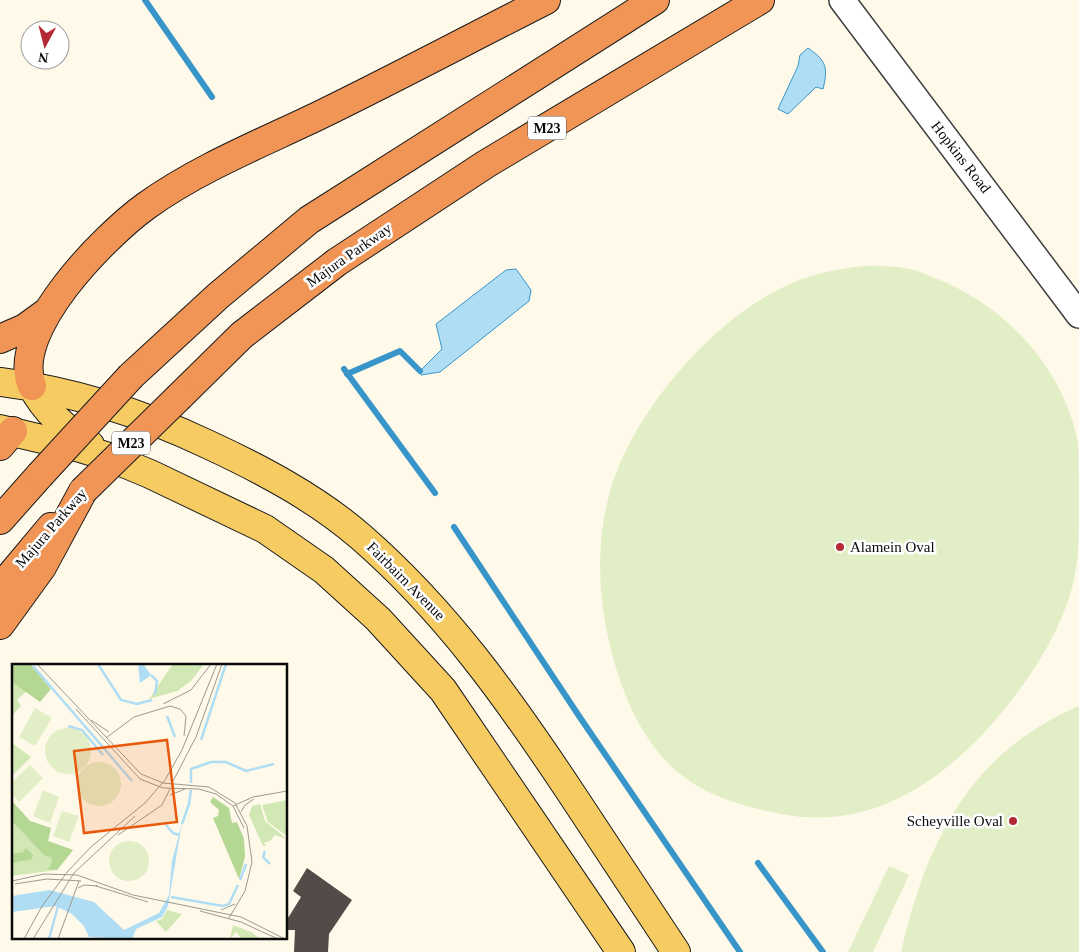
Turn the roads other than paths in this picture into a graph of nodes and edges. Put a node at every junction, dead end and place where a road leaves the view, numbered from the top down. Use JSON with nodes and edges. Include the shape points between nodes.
{"nodes":[{"id":1,"x":546,"y":0,"type":"edge"},
{"id":2,"x":655,"y":0,"type":"edge"},
{"id":3,"x":760,"y":0,"type":"edge"},
{"id":4,"x":842,"y":0,"type":"edge"},
{"id":5,"x":47,"y":312,"type":"junction"},
{"id":6,"x":1079,"y":315,"type":"edge"},
{"id":7,"x":0,"y":339,"type":"edge"},
{"id":8,"x":0,"y":382,"type":"edge"},
{"id":9,"x":37,"y":394,"type":"junction"},
{"id":10,"x":4,"y":435,"type":"edge"},
{"id":11,"x":109,"y":457,"type":"junction"},
{"id":12,"x":83,"y":491,"type":"junction"},
{"id":13,"x":0,"y":520,"type":"edge"},
{"id":14,"x":0,"y":588,"type":"edge"},
{"id":15,"x":0,"y":625,"type":"edge"},
{"id":16,"x":621,"y":952,"type":"edge"},
{"id":17,"x":676,"y":952,"type":"edge"}],
"edges":[{"from":1,"to":5,"type":"highway","via":[[161,196],[99,247]]},
{"from":2,"to":13,"type":"highway","bridge":true,"via":[[308,220],[131,376]]},
{"from":3,"to":12,"type":"highway","name":"Majura Parkway","number":"M23","bridge":true,"via":[[486,164],[336,262],[242,335]]},
{"from":4,"to":6,"type":"street","name":"Hopkins Road"},
{"from":5,"to":7,"type":"highway","via":[[26,328]]},
{"from":5,"to":9,"type":"highway","via":[[30,362]]},
{"from":8,"to":9,"type":"main road","name":"Fairbairn Avenue"},
{"from":9,"to":10,"type":"main road"},
{"from":9,"to":11,"type":"main road","via":[[56,419]]},
{"from":9,"to":17,"type":"main road","name":"Fairbairn Avenue","via":[[80,397],[148,418],[239,459],[332,514],[361,537],[419,592],[467,646],[515,709]]},
{"from":10,"to":11,"type":"main road"},
{"from":11,"to":16,"type":"main road","via":[[264,529],[349,591],[443,690]]},
{"from":12,"to":14,"type":"highway","name":"Majura Parkway","number":"M23"},
{"from":12,"to":15,"type":"highway","via":[[42,567]]}]}
